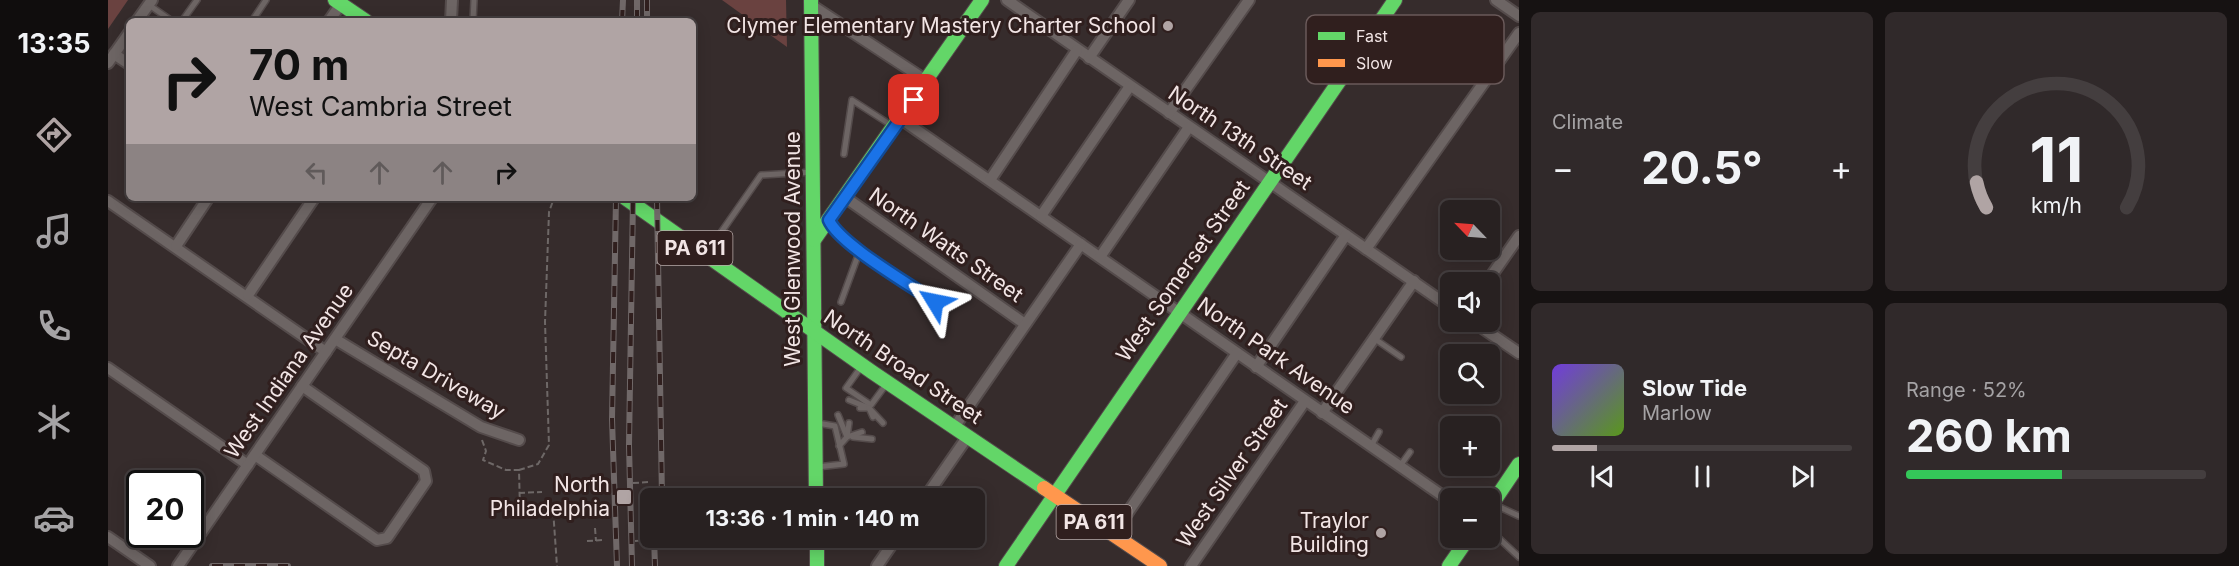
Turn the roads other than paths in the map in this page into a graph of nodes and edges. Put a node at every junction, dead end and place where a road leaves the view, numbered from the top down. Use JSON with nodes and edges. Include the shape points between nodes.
{"nodes":[{"id":1,"x":197,"y":0,"type":"edge"},
{"id":2,"x":257,"y":0,"type":"edge"},
{"id":3,"x":452,"y":0,"type":"edge"},
{"id":4,"x":474,"y":0,"type":"edge"},
{"id":5,"x":982,"y":0,"type":"edge"},
{"id":6,"x":1007,"y":0,"type":"edge"},
{"id":7,"x":1129,"y":0,"type":"edge"},
{"id":8,"x":1249,"y":0,"type":"edge"},
{"id":9,"x":1395,"y":0,"type":"edge"},
{"id":10,"x":1496,"y":0,"type":"edge"},
{"id":11,"x":150,"y":2,"type":"edge"},
{"id":12,"x":265,"y":2,"type":"edge"},
{"id":13,"x":338,"y":2,"type":"edge"},
{"id":14,"x":811,"y":2,"type":"edge"},
{"id":15,"x":1385,"y":15,"type":"edge"},
{"id":16,"x":1519,"y":16,"type":"edge"},
{"id":17,"x":139,"y":18,"type":"edge"},
{"id":18,"x":169,"y":18,"type":"edge"},
{"id":19,"x":184,"y":18,"type":"edge"},
{"id":20,"x":254,"y":18,"type":"edge"},
{"id":21,"x":330,"y":18,"type":"edge"},
{"id":22,"x":362,"y":18,"type":"edge"},
{"id":23,"x":451,"y":18,"type":"edge"},
{"id":24,"x":473,"y":18,"type":"edge"},
{"id":25,"x":1519,"y":33,"type":"edge"},
{"id":26,"x":126,"y":37,"type":"edge"},
{"id":27,"x":1077,"y":50,"type":"junction"},
{"id":28,"x":1504,"y":54,"type":"edge"},
{"id":29,"x":111,"y":58,"type":"edge"},
{"id":30,"x":1089,"y":58,"type":"junction"},
{"id":31,"x":126,"y":63,"type":"edge"},
{"id":32,"x":927,"y":81,"type":"junction"},
{"id":33,"x":1337,"y":84,"type":"edge"},
{"id":34,"x":1483,"y":84,"type":"edge"},
{"id":35,"x":1130,"y":86,"type":"junction"},
{"id":36,"x":1169,"y":113,"type":"junction"},
{"id":37,"x":898,"y":123,"type":"junction"},
{"id":38,"x":1189,"y":126,"type":"junction"},
{"id":39,"x":844,"y":154,"type":"dead end"},
{"id":40,"x":813,"y":172,"type":"junction"},
{"id":41,"x":990,"y":180,"type":"junction"},
{"id":42,"x":1270,"y":182,"type":"junction"},
{"id":43,"x":846,"y":198,"type":"junction"},
{"id":44,"x":108,"y":201,"type":"edge"},
{"id":45,"x":206,"y":201,"type":"edge"},
{"id":46,"x":312,"y":201,"type":"edge"},
{"id":47,"x":430,"y":201,"type":"edge"},
{"id":48,"x":629,"y":201,"type":"edge"},
{"id":49,"x":1041,"y":216,"type":"junction"},
{"id":50,"x":829,"y":220,"type":"junction"},
{"id":51,"x":1346,"y":235,"type":"junction"},
{"id":52,"x":1519,"y":236,"type":"edge"},
{"id":53,"x":814,"y":240,"type":"junction"},
{"id":54,"x":1081,"y":244,"type":"junction"},
{"id":55,"x":176,"y":246,"type":"junction"},
{"id":56,"x":1366,"y":249,"type":"junction"},
{"id":57,"x":860,"y":250,"type":"junction"},
{"id":58,"x":705,"y":255,"type":"junction"},
{"id":59,"x":1100,"y":256,"type":"junction"},
{"id":60,"x":1495,"y":272,"type":"edge"},
{"id":61,"x":1414,"y":281,"type":"junction"},
{"id":62,"x":248,"y":295,"type":"junction"},
{"id":63,"x":1440,"y":300,"type":"edge"},
{"id":64,"x":842,"y":302,"type":"dead end"},
{"id":65,"x":935,"y":302,"type":"dead end"},
{"id":66,"x":1179,"y":312,"type":"junction"},
{"id":67,"x":1024,"y":324,"type":"junction"},
{"id":68,"x":814,"y":332,"type":"junction"},
{"id":69,"x":1488,"y":332,"type":"edge"},
{"id":70,"x":335,"y":339,"type":"junction"},
{"id":71,"x":1375,"y":339,"type":"junction"},
{"id":72,"x":326,"y":352,"type":"junction"},
{"id":73,"x":1237,"y":353,"type":"junction"},
{"id":74,"x":1519,"y":353,"type":"edge"},
{"id":75,"x":1401,"y":357,"type":"dead end"},
{"id":76,"x":862,"y":365,"type":"junction"},
{"id":77,"x":1256,"y":367,"type":"junction"},
{"id":78,"x":108,"y":368,"type":"edge"},
{"id":79,"x":888,"y":382,"type":"junction"},
{"id":80,"x":302,"y":386,"type":"junction"},
{"id":81,"x":849,"y":400,"type":"dead end"},
{"id":82,"x":1305,"y":401,"type":"junction"},
{"id":83,"x":870,"y":407,"type":"junction"},
{"id":84,"x":860,"y":408,"type":"dead end"},
{"id":85,"x":1322,"y":413,"type":"junction"},
{"id":86,"x":838,"y":415,"type":"dead end"},
{"id":87,"x":873,"y":417,"type":"dead end"},
{"id":88,"x":815,"y":422,"type":"junction"},
{"id":89,"x":849,"y":423,"type":"dead end"},
{"id":90,"x":883,"y":423,"type":"dead end"},
{"id":91,"x":955,"y":426,"type":"junction"},
{"id":92,"x":862,"y":432,"type":"dead end"},
{"id":93,"x":1379,"y":432,"type":"dead end"},
{"id":94,"x":848,"y":436,"type":"junction"},
{"id":95,"x":968,"y":436,"type":"junction"},
{"id":96,"x":872,"y":439,"type":"dead end"},
{"id":97,"x":519,"y":440,"type":"dead end"},
{"id":98,"x":839,"y":446,"type":"junction"},
{"id":99,"x":1371,"y":446,"type":"junction"},
{"id":100,"x":1410,"y":452,"type":"dead end"},
{"id":101,"x":255,"y":454,"type":"junction"},
{"id":102,"x":1519,"y":464,"type":"edge"},
{"id":103,"x":248,"y":465,"type":"junction"},
{"id":104,"x":1400,"y":466,"type":"junction"},
{"id":105,"x":816,"y":467,"type":"junction"},
{"id":106,"x":816,"y":488,"type":"edge"},
{"id":107,"x":932,"y":488,"type":"edge"},
{"id":108,"x":1500,"y":492,"type":"edge"},
{"id":109,"x":1440,"y":494,"type":"edge"},
{"id":110,"x":1054,"y":495,"type":"junction"},
{"id":111,"x":1500,"y":509,"type":"edge"},
{"id":112,"x":1519,"y":516,"type":"edge"},
{"id":113,"x":1113,"y":534,"type":"junction"},
{"id":114,"x":108,"y":537,"type":"edge"},
{"id":115,"x":1500,"y":539,"type":"edge"},
{"id":116,"x":817,"y":548,"type":"edge"},
{"id":117,"x":889,"y":548,"type":"edge"},
{"id":118,"x":1461,"y":548,"type":"edge"},
{"id":119,"x":1519,"y":557,"type":"edge"},
{"id":120,"x":150,"y":566,"type":"edge"},
{"id":121,"x":178,"y":566,"type":"edge"},
{"id":122,"x":817,"y":566,"type":"edge"},
{"id":123,"x":877,"y":566,"type":"edge"},
{"id":124,"x":1006,"y":566,"type":"edge"},
{"id":125,"x":1160,"y":566,"type":"edge"},
{"id":126,"x":1191,"y":566,"type":"edge"},
{"id":127,"x":1449,"y":566,"type":"edge"}],
"edges":[{"from":1,"to":19,"type":"lane"},
{"from":2,"to":12,"type":"lane"},
{"from":3,"to":23,"type":"street"},
{"from":4,"to":24,"type":"lane"},
{"from":5,"to":32,"type":"main road"},
{"from":6,"to":27,"type":"street","name":"North 13th Street"},
{"from":7,"to":30,"type":"street"},
{"from":8,"to":36,"type":"street"},
{"from":9,"to":15,"type":"main road","name":"West Somerset Street"},
{"from":10,"to":16,"type":"street"},
{"from":11,"to":17,"type":"street"},
{"from":11,"to":18,"type":"lane"},
{"from":12,"to":20,"type":"lane"},
{"from":13,"to":21,"type":"street"},
{"from":13,"to":22,"type":"main road"},
{"from":14,"to":32,"type":"street"},
{"from":14,"to":40,"type":"main road","name":"West Glenwood Avenue"},
{"from":25,"to":28,"type":"street"},
{"from":26,"to":29,"type":"street"},
{"from":27,"to":30,"type":"street","name":"North 13th Street"},
{"from":27,"to":41,"type":"street"},
{"from":29,"to":31,"type":"street"},
{"from":30,"to":35,"type":"street","name":"North 13th Street"},
{"from":32,"to":37,"type":"main road"},
{"from":33,"to":42,"type":"main road","name":"West Somerset Street"},
{"from":34,"to":56,"type":"street"},
{"from":35,"to":36,"type":"street","name":"North 13th Street"},
{"from":35,"to":49,"type":"street"},
{"from":36,"to":38,"type":"street","name":"North 13th Street"},
{"from":37,"to":39,"type":"lane","via":[[852,100]]},
{"from":37,"to":41,"type":"street","name":"North Park Avenue"},
{"from":37,"to":43,"type":"main road"},
{"from":38,"to":42,"type":"street","name":"North 13th Street"},
{"from":38,"to":59,"type":"street"},
{"from":40,"to":53,"type":"main road","name":"West Glenwood Avenue"},
{"from":40,"to":58,"type":"lane","via":[[761,176]]},
{"from":41,"to":49,"type":"street","name":"North Park Avenue"},
{"from":42,"to":51,"type":"street","name":"North 13th Street"},
{"from":42,"to":66,"type":"main road","name":"West Somerset Street"},
{"from":43,"to":50,"type":"main road"},
{"from":43,"to":67,"type":"street","name":"North Watts Street"},
{"from":44,"to":55,"type":"street"},
{"from":45,"to":55,"type":"street"},
{"from":46,"to":62,"type":"street"},
{"from":47,"to":70,"type":"street","name":"West Indiana Avenue"},
{"from":48,"to":58,"type":"main road","name":"North Broad Street","number":"PA 611"},
{"from":49,"to":54,"type":"street","name":"North Park Avenue"},
{"from":50,"to":53,"type":"main road"},
{"from":50,"to":57,"type":"lane","via":[[833,229]]},
{"from":51,"to":56,"type":"street","name":"North 13th Street"},
{"from":51,"to":77,"type":"street"},
{"from":52,"to":60,"type":"street"},
{"from":53,"to":68,"type":"main road","name":"West Glenwood Avenue"},
{"from":54,"to":59,"type":"street","name":"North Park Avenue"},
{"from":54,"to":67,"type":"street"},
{"from":55,"to":62,"type":"street"},
{"from":56,"to":61,"type":"street","name":"North 13th Street"},
{"from":57,"to":64,"type":"lane"},
{"from":57,"to":65,"type":"lane"},
{"from":58,"to":68,"type":"main road","name":"North Broad Street","number":"PA 611"},
{"from":59,"to":66,"type":"street","name":"North Park Avenue"},
{"from":61,"to":63,"type":"street","name":"North 13th Street"},
{"from":61,"to":71,"type":"street","name":"West Silver Street"},
{"from":62,"to":72,"type":"street"},
{"from":66,"to":73,"type":"street","name":"North Park Avenue"},
{"from":66,"to":110,"type":"main road","name":"West Somerset Street"},
{"from":67,"to":91,"type":"street"},
{"from":68,"to":76,"type":"main road","name":"North Broad Street","number":"PA 611"},
{"from":68,"to":88,"type":"main road","name":"West Glenwood Avenue"},
{"from":69,"to":74,"type":"street"},
{"from":70,"to":72,"type":"street","name":"West Indiana Avenue"},
{"from":70,"to":97,"type":"street","name":"Septa Driveway","via":[[481,427]]},
{"from":71,"to":75,"type":"lane"},
{"from":71,"to":85,"type":"street","name":"West Silver Street"},
{"from":72,"to":80,"type":"street","name":"West Indiana Avenue"},
{"from":73,"to":77,"type":"street","name":"North Park Avenue"},
{"from":73,"to":113,"type":"street"},
{"from":76,"to":79,"type":"main road","name":"North Broad Street","number":"PA 611"},
{"from":76,"to":83,"type":"lane","via":[[846,388]]},
{"from":77,"to":82,"type":"street","name":"North Park Avenue"},
{"from":78,"to":103,"type":"street"},
{"from":79,"to":83,"type":"lane"},
{"from":79,"to":91,"type":"main road","name":"North Broad Street","number":"PA 611"},
{"from":80,"to":101,"type":"street","name":"West Indiana Avenue"},
{"from":80,"to":101,"type":"street","via":[[424,471],[426,481],[387,538],[377,540]]},
{"from":81,"to":83,"type":"lane"},
{"from":82,"to":85,"type":"street","name":"North Park Avenue"},
{"from":82,"to":126,"type":"street","name":"West Silver Street"},
{"from":83,"to":84,"type":"lane"},
{"from":83,"to":87,"type":"lane"},
{"from":83,"to":90,"type":"lane"},
{"from":85,"to":99,"type":"street","name":"North Park Avenue"},
{"from":86,"to":94,"type":"lane"},
{"from":88,"to":98,"type":"lane","via":[[835,426]]},
{"from":88,"to":105,"type":"main road","name":"West Glenwood Avenue"},
{"from":89,"to":94,"type":"lane"},
{"from":91,"to":95,"type":"main road","name":"North Broad Street","number":"PA 611"},
{"from":92,"to":94,"type":"lane"},
{"from":93,"to":99,"type":"lane"},
{"from":94,"to":96,"type":"lane"},
{"from":94,"to":98,"type":"lane"},
{"from":95,"to":107,"type":"street"},
{"from":95,"to":110,"type":"main road","name":"North Broad Street","number":"PA 611"},
{"from":98,"to":105,"type":"lane","via":[[844,464]]},
{"from":99,"to":104,"type":"street","name":"North Park Avenue"},
{"from":100,"to":104,"type":"lane"},
{"from":101,"to":103,"type":"street","name":"West Indiana Avenue"},
{"from":102,"to":108,"type":"main road"},
{"from":103,"to":121,"type":"street","name":"West Indiana Avenue"},
{"from":104,"to":109,"type":"street","name":"North Park Avenue"},
{"from":105,"to":106,"type":"main road","name":"West Glenwood Avenue"},
{"from":110,"to":113,"type":"main road","name":"North Broad Street","number":"PA 611"},
{"from":110,"to":124,"type":"main road","name":"West Somerset Street"},
{"from":111,"to":112,"type":"lane"},
{"from":113,"to":125,"type":"main road","name":"North Broad Street","number":"PA 611"},
{"from":114,"to":120,"type":"street"},
{"from":115,"to":119,"type":"lane"},
{"from":116,"to":122,"type":"main road"},
{"from":117,"to":123,"type":"street"},
{"from":118,"to":127,"type":"main road"}]}
